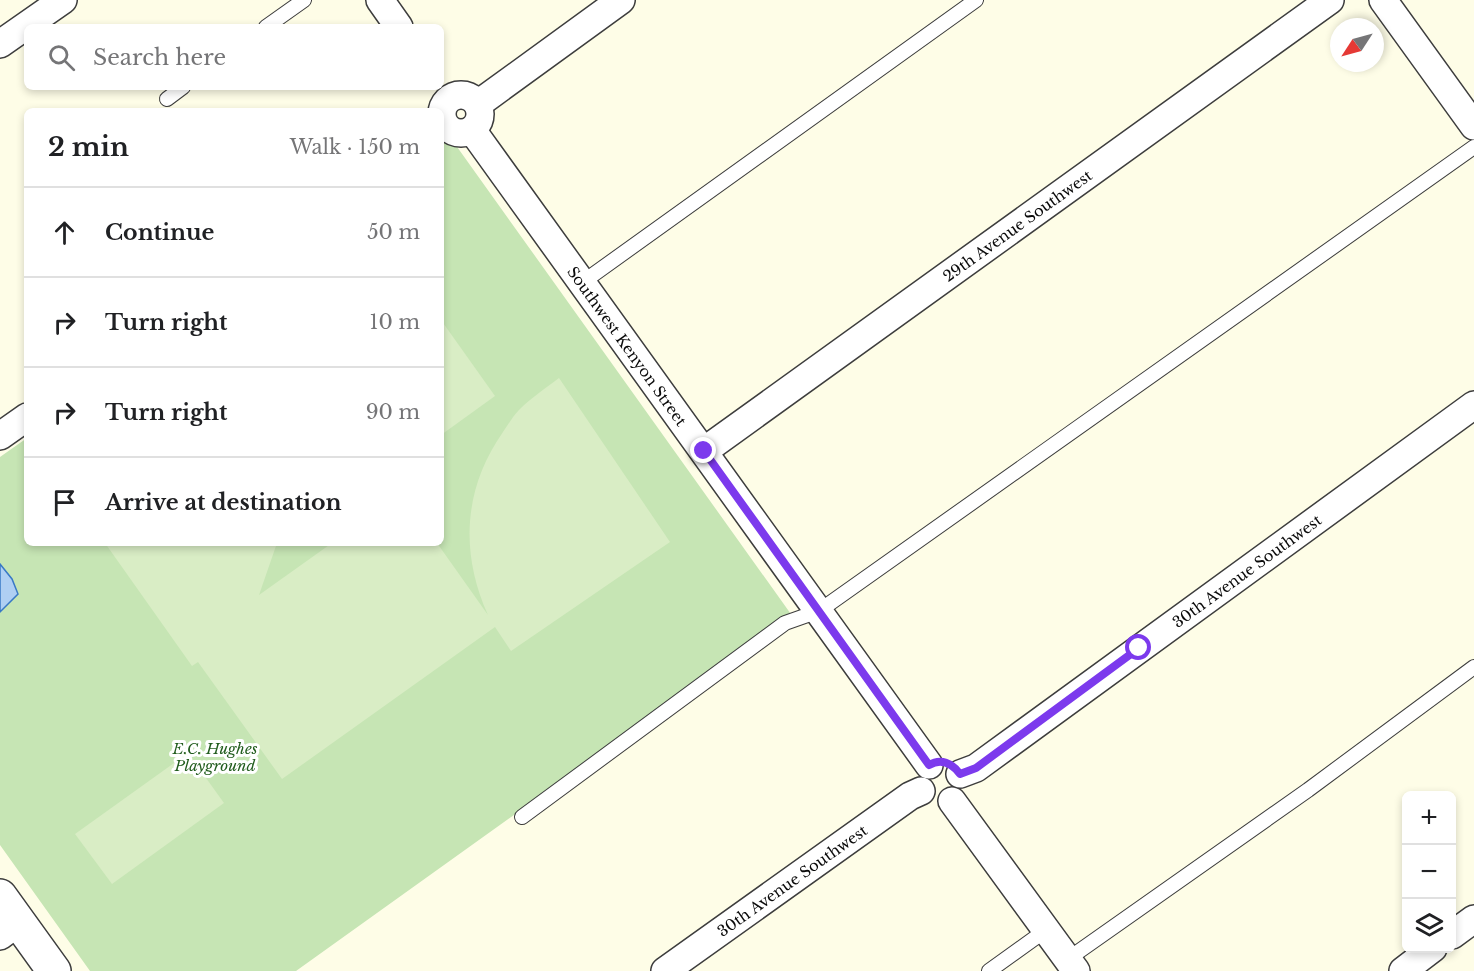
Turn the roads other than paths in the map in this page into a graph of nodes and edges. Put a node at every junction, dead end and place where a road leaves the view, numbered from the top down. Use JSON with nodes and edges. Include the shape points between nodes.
{"nodes":[{"id":1,"x":63,"y":0,"type":"edge"},
{"id":2,"x":304,"y":0,"type":"edge"},
{"id":3,"x":380,"y":0,"type":"edge"},
{"id":4,"x":621,"y":0,"type":"edge"},
{"id":5,"x":976,"y":0,"type":"edge"},
{"id":6,"x":1330,"y":0,"type":"edge"},
{"id":7,"x":1383,"y":0,"type":"edge"},
{"id":8,"x":29,"y":24,"type":"edge"},
{"id":9,"x":270,"y":24,"type":"edge"},
{"id":10,"x":397,"y":24,"type":"edge"},
{"id":11,"x":24,"y":27,"type":"edge"},
{"id":12,"x":0,"y":44,"type":"edge"},
{"id":13,"x":179,"y":90,"type":"edge"},
{"id":14,"x":167,"y":99,"type":"dead end"},
{"id":15,"x":478,"y":104,"type":"junction"},
{"id":16,"x":444,"y":107,"type":"edge"},
{"id":17,"x":1474,"y":126,"type":"edge"},
{"id":18,"x":472,"y":130,"type":"junction"},
{"id":19,"x":1474,"y":147,"type":"edge"},
{"id":20,"x":583,"y":282,"type":"junction"},
{"id":21,"x":1474,"y":405,"type":"edge"},
{"id":22,"x":24,"y":419,"type":"edge"},
{"id":23,"x":0,"y":436,"type":"edge"},
{"id":24,"x":704,"y":451,"type":"junction"},
{"id":25,"x":819,"y":611,"type":"junction"},
{"id":26,"x":1474,"y":667,"type":"edge"},
{"id":27,"x":929,"y":765,"type":"junction"},
{"id":28,"x":960,"y":774,"type":"junction"},
{"id":29,"x":921,"y":791,"type":"junction"},
{"id":30,"x":952,"y":801,"type":"junction"},
{"id":31,"x":522,"y":817,"type":"dead end"},
{"id":32,"x":0,"y":896,"type":"edge"},
{"id":33,"x":1474,"y":919,"type":"edge"},
{"id":34,"x":9,"y":929,"type":"edge"},
{"id":35,"x":1046,"y":930,"type":"junction"},
{"id":36,"x":1456,"y":932,"type":"edge"},
{"id":37,"x":1426,"y":953,"type":"edge"},
{"id":38,"x":1072,"y":965,"type":"edge"},
{"id":39,"x":54,"y":971,"type":"edge"},
{"id":40,"x":665,"y":971,"type":"edge"},
{"id":41,"x":989,"y":971,"type":"edge"},
{"id":42,"x":1402,"y":971,"type":"edge"}],
"edges":[{"from":1,"to":8,"type":"street"},
{"from":2,"to":9,"type":"lane"},
{"from":3,"to":10,"type":"street"},
{"from":4,"to":15,"type":"street"},
{"from":5,"to":20,"type":"lane"},
{"from":6,"to":24,"type":"street","name":"29th Avenue Southwest"},
{"from":7,"to":17,"type":"street"},
{"from":11,"to":12,"type":"street"},
{"from":13,"to":14,"type":"lane"},
{"from":15,"to":16,"type":"street","via":[[462,94]]},
{"from":15,"to":18,"type":"street","via":[[481,116]]},
{"from":16,"to":18,"type":"street","via":[[447,127],[458,133]]},
{"from":18,"to":20,"type":"street","name":"Southwest Kenyon Street"},
{"from":19,"to":25,"type":"lane"},
{"from":20,"to":24,"type":"street","name":"Southwest Kenyon Street"},
{"from":21,"to":28,"type":"street","name":"30th Avenue Southwest","via":[[976,768]]},
{"from":22,"to":23,"type":"street"},
{"from":24,"to":25,"type":"street","name":"Southwest Kenyon Street"},
{"from":25,"to":27,"type":"street","name":"Southwest Kenyon Street"},
{"from":25,"to":31,"type":"lane","via":[[785,623]]},
{"from":26,"to":38,"type":"lane"},
{"from":27,"to":28,"type":"street","via":[[947,762]]},
{"from":27,"to":29,"type":"street","via":[[920,778]]},
{"from":28,"to":30,"type":"street","via":[[960,792]]},
{"from":29,"to":30,"type":"street","via":[[936,804]]},
{"from":29,"to":40,"type":"street","name":"30th Avenue Southwest"},
{"from":30,"to":35,"type":"street"},
{"from":32,"to":34,"type":"street"},
{"from":33,"to":36,"type":"street"},
{"from":34,"to":39,"type":"street"},
{"from":35,"to":38,"type":"street"},
{"from":35,"to":41,"type":"lane"},
{"from":37,"to":42,"type":"street"}]}
